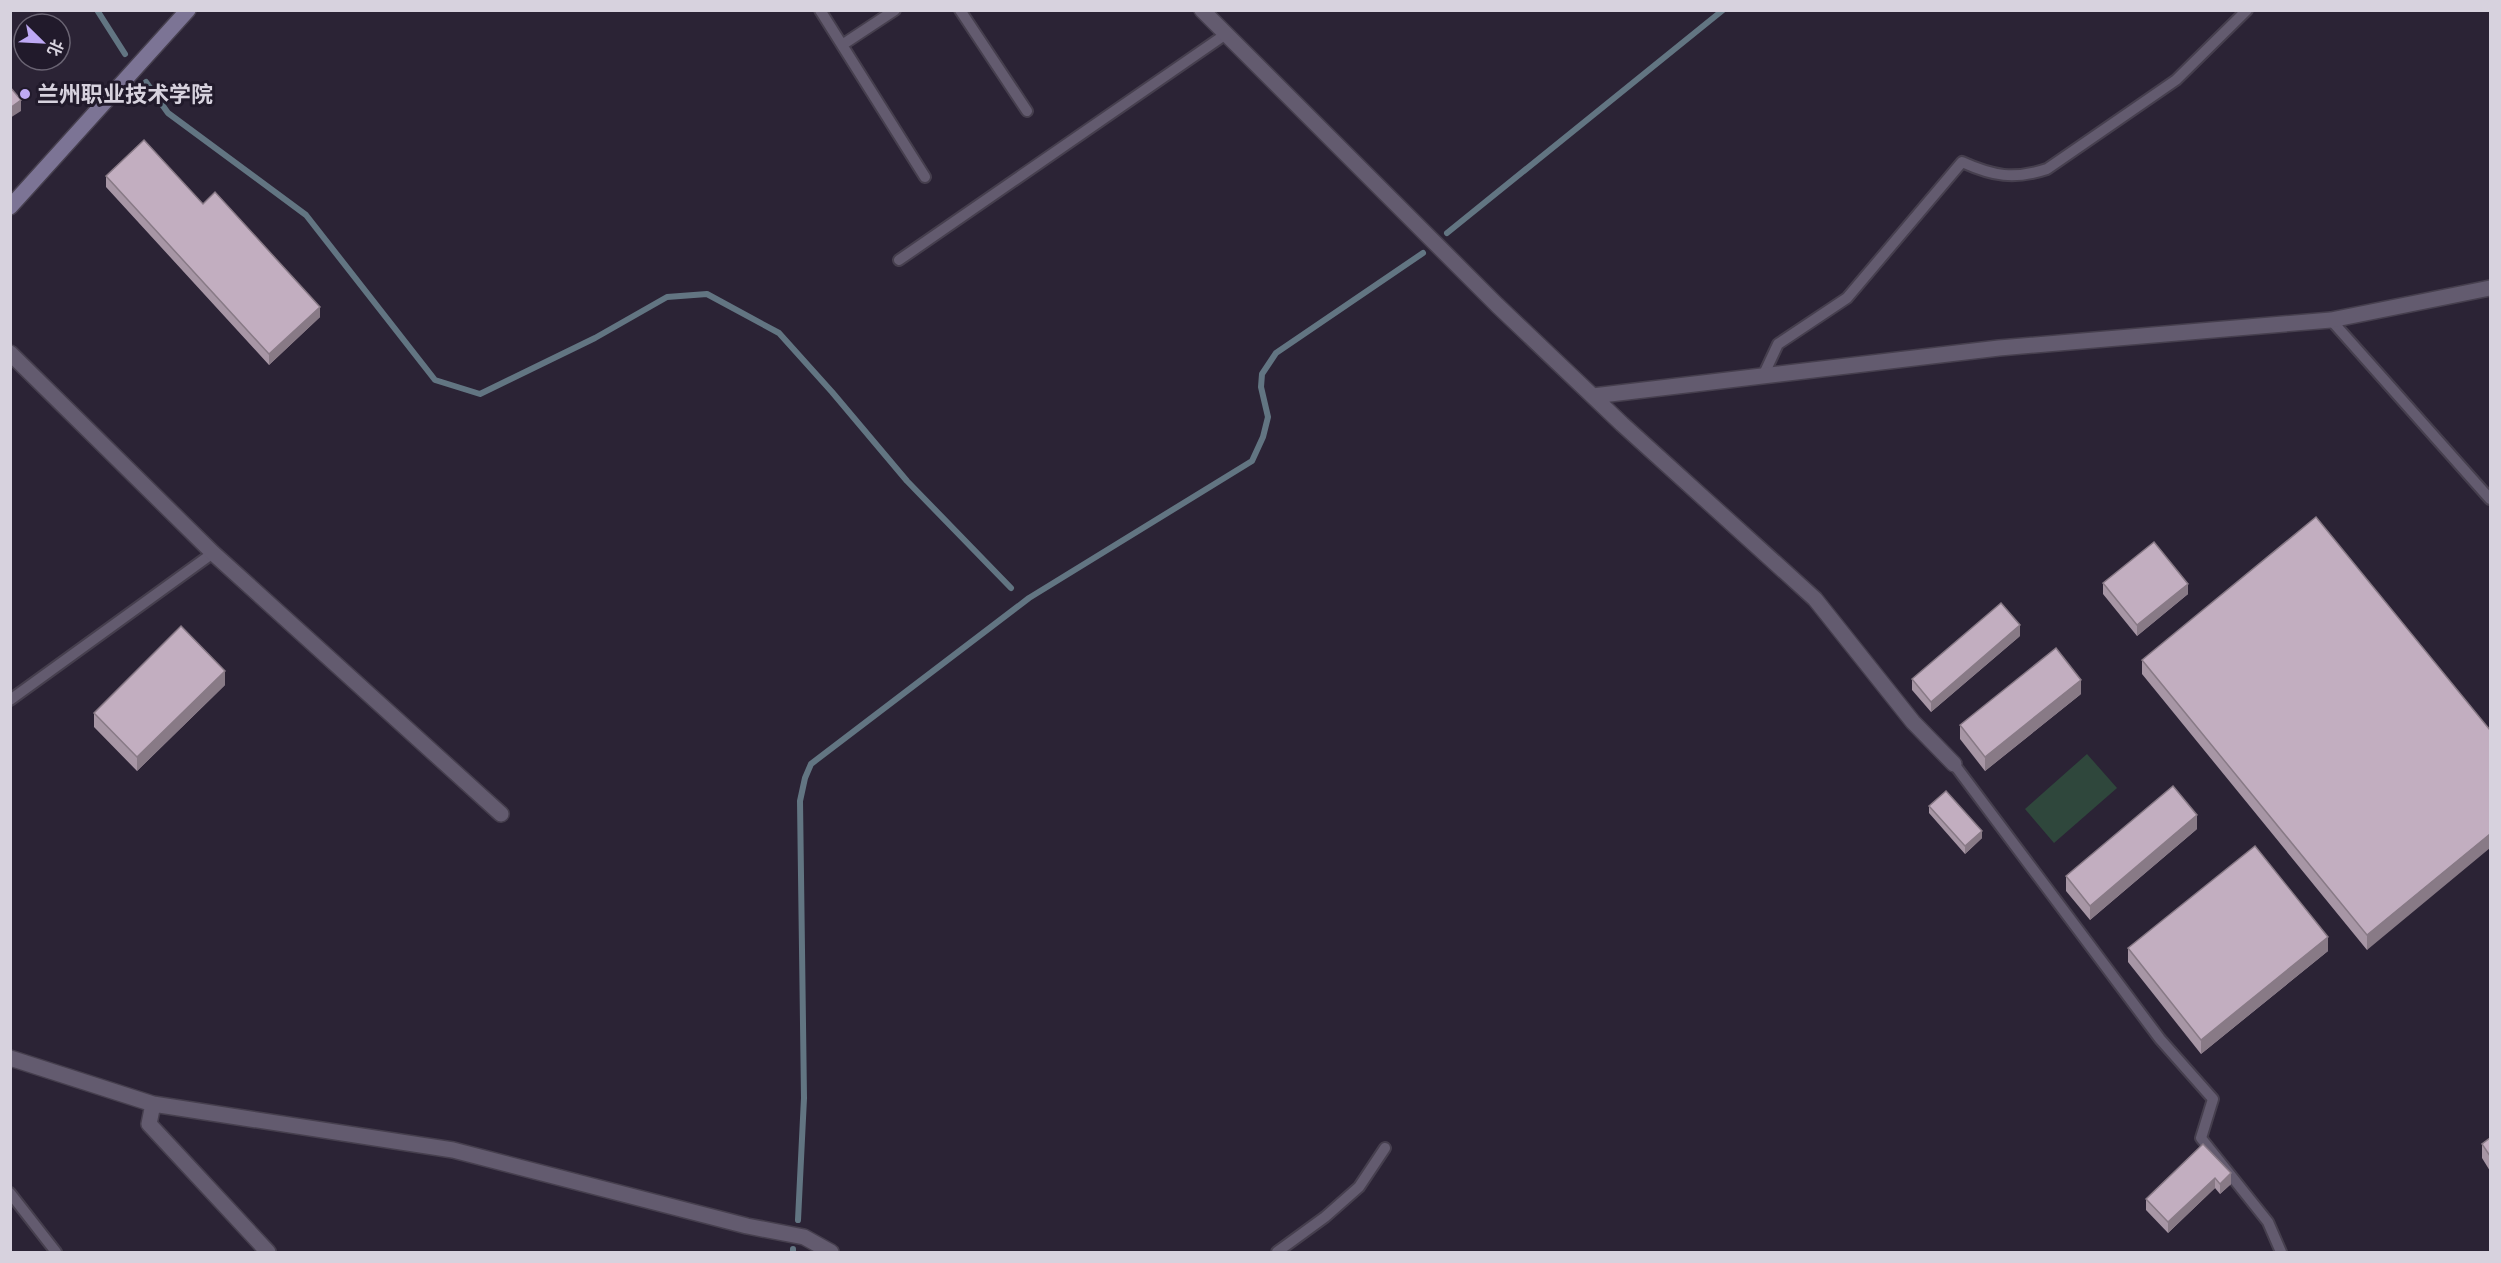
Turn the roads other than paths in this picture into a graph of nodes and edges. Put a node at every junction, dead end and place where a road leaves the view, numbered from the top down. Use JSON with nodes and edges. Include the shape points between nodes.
{"nodes":[{"id":1,"x":188,"y":10,"type":"edge"},
{"id":2,"x":820,"y":10,"type":"edge"},
{"id":3,"x":895,"y":10,"type":"edge"},
{"id":4,"x":960,"y":10,"type":"edge"},
{"id":5,"x":1203,"y":10,"type":"edge"},
{"id":6,"x":2247,"y":10,"type":"edge"},
{"id":7,"x":1226,"y":34,"type":"junction"},
{"id":8,"x":842,"y":45,"type":"junction"},
{"id":9,"x":1027,"y":111,"type":"dead end"},
{"id":10,"x":925,"y":177,"type":"dead end"},
{"id":11,"x":10,"y":207,"type":"edge"},
{"id":12,"x":898,"y":260,"type":"dead end"},
{"id":13,"x":2490,"y":288,"type":"edge"},
{"id":14,"x":2331,"y":320,"type":"junction"},
{"id":15,"x":10,"y":353,"type":"edge"},
{"id":16,"x":1763,"y":376,"type":"junction"},
{"id":17,"x":1593,"y":396,"type":"junction"},
{"id":18,"x":2490,"y":499,"type":"edge"},
{"id":19,"x":213,"y":553,"type":"junction"},
{"id":20,"x":10,"y":700,"type":"edge"},
{"id":21,"x":1954,"y":764,"type":"joint"},
{"id":22,"x":501,"y":814,"type":"dead end"},
{"id":23,"x":10,"y":1058,"type":"edge"},
{"id":24,"x":153,"y":1104,"type":"junction"},
{"id":25,"x":1385,"y":1148,"type":"dead end"},
{"id":26,"x":10,"y":1193,"type":"edge"},
{"id":27,"x":56,"y":1252,"type":"edge"},
{"id":28,"x":268,"y":1252,"type":"edge"},
{"id":29,"x":831,"y":1252,"type":"edge"},
{"id":30,"x":1277,"y":1252,"type":"edge"},
{"id":31,"x":2281,"y":1252,"type":"edge"}],
"edges":[{"from":1,"to":11,"type":"main road"},
{"from":2,"to":8,"type":"lane"},
{"from":3,"to":8,"type":"lane"},
{"from":4,"to":9,"type":"lane"},
{"from":5,"to":7,"type":"street"},
{"from":6,"to":16,"type":"lane","via":[[2176,80],[2047,169],[2007,177],[1962,162],[1847,298],[1778,344]]},
{"from":7,"to":12,"type":"lane"},
{"from":7,"to":17,"type":"street"},
{"from":8,"to":10,"type":"lane"},
{"from":13,"to":14,"type":"street"},
{"from":14,"to":16,"type":"street","via":[[1999,348]]},
{"from":14,"to":18,"type":"lane"},
{"from":15,"to":19,"type":"street"},
{"from":16,"to":17,"type":"street"},
{"from":17,"to":21,"type":"street","via":[[1815,599],[1913,722]]},
{"from":19,"to":20,"type":"lane"},
{"from":19,"to":22,"type":"street"},
{"from":21,"to":31,"type":"lane","via":[[2160,1039],[2213,1099],[2201,1138],[2268,1222]]},
{"from":23,"to":24,"type":"street"},
{"from":24,"to":28,"type":"street","via":[[149,1124]]},
{"from":24,"to":29,"type":"street","via":[[453,1150],[747,1226],[804,1237]]},
{"from":25,"to":30,"type":"lane","via":[[1359,1187]]},
{"from":26,"to":27,"type":"lane"}]}
